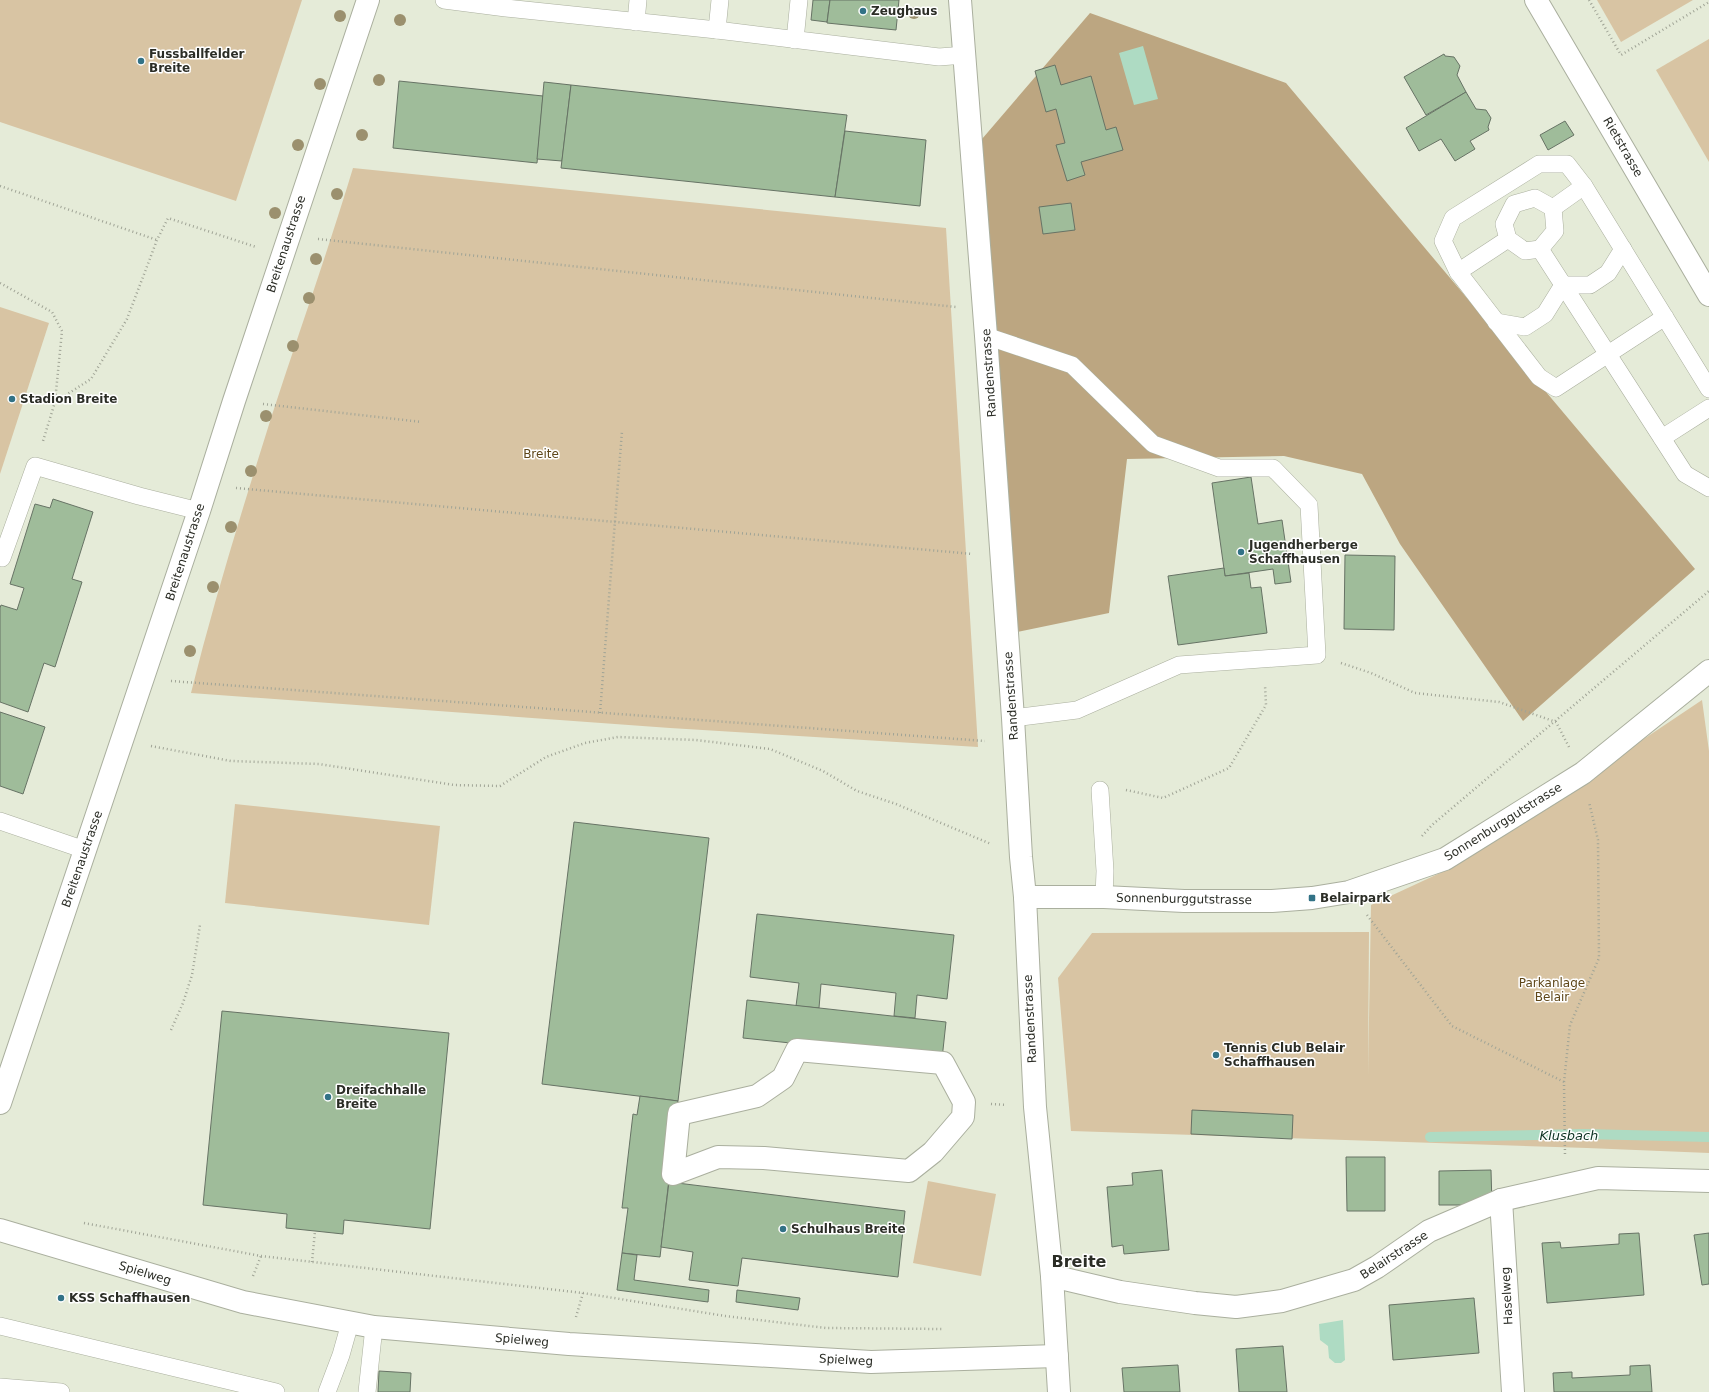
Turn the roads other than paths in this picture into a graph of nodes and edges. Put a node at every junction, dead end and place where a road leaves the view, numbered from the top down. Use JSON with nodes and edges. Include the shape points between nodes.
{"nodes":[{"id":1,"x":368,"y":0,"type":"edge"},
{"id":2,"x":444,"y":0,"type":"edge"},
{"id":3,"x":638,"y":0,"type":"edge"},
{"id":4,"x":720,"y":0,"type":"edge"},
{"id":5,"x":799,"y":0,"type":"edge"},
{"id":6,"x":960,"y":0,"type":"edge"},
{"id":7,"x":1536,"y":0,"type":"edge"},
{"id":8,"x":506,"y":4,"type":"edge"},
{"id":9,"x":636,"y":22,"type":"junction"},
{"id":10,"x":717,"y":30,"type":"junction"},
{"id":11,"x":795,"y":40,"type":"junction"},
{"id":12,"x":965,"y":55,"type":"junction"},
{"id":13,"x":1584,"y":186,"type":"junction"},
{"id":14,"x":1553,"y":208,"type":"junction"},
{"id":15,"x":1508,"y":239,"type":"junction"},
{"id":16,"x":1623,"y":249,"type":"junction"},
{"id":17,"x":1540,"y":250,"type":"junction"},
{"id":18,"x":1458,"y":272,"type":"junction"},
{"id":19,"x":1563,"y":284,"type":"junction"},
{"id":20,"x":1709,"y":295,"type":"edge"},
{"id":21,"x":1665,"y":317,"type":"junction"},
{"id":22,"x":1496,"y":322,"type":"junction"},
{"id":23,"x":986,"y":336,"type":"junction"},
{"id":24,"x":1608,"y":354,"type":"junction"},
{"id":25,"x":1709,"y":389,"type":"edge"},
{"id":26,"x":1709,"y":408,"type":"edge"},
{"id":27,"x":1662,"y":438,"type":"junction"},
{"id":28,"x":1709,"y":488,"type":"edge"},
{"id":29,"x":199,"y":511,"type":"junction"},
{"id":30,"x":2,"y":558,"type":"dead end"},
{"id":31,"x":1709,"y":671,"type":"edge"},
{"id":32,"x":1013,"y":718,"type":"junction"},
{"id":33,"x":1100,"y":790,"type":"dead end"},
{"id":34,"x":0,"y":821,"type":"edge"},
{"id":35,"x":85,"y":850,"type":"junction"},
{"id":36,"x":1025,"y":897,"type":"junction"},
{"id":37,"x":1104,"y":897,"type":"junction"},
{"id":38,"x":964,"y":1102,"type":"joint"},
{"id":39,"x":0,"y":1104,"type":"edge"},
{"id":40,"x":1709,"y":1181,"type":"edge"},
{"id":41,"x":1501,"y":1200,"type":"junction"},
{"id":42,"x":0,"y":1230,"type":"edge"},
{"id":43,"x":1052,"y":1276,"type":"junction"},
{"id":44,"x":350,"y":1323,"type":"junction"},
{"id":45,"x":0,"y":1326,"type":"edge"},
{"id":46,"x":374,"y":1328,"type":"junction"},
{"id":47,"x":1057,"y":1356,"type":"junction"},
{"id":48,"x":0,"y":1387,"type":"edge"},
{"id":49,"x":61,"y":1392,"type":"edge"},
{"id":50,"x":276,"y":1392,"type":"edge"},
{"id":51,"x":327,"y":1392,"type":"edge"},
{"id":52,"x":367,"y":1392,"type":"edge"},
{"id":53,"x":1060,"y":1392,"type":"edge"},
{"id":54,"x":1512,"y":1392,"type":"edge"}],
"edges":[{"from":1,"to":29,"type":"street","name":"Breitenaustrasse"},
{"from":2,"to":8,"type":"lane"},
{"from":3,"to":9,"type":"lane"},
{"from":4,"to":10,"type":"lane"},
{"from":5,"to":11,"type":"lane"},
{"from":6,"to":12,"type":"street","name":"Randenstrasse"},
{"from":7,"to":20,"type":"street","name":"Rietstrasse"},
{"from":8,"to":9,"type":"lane"},
{"from":9,"to":10,"type":"lane"},
{"from":10,"to":11,"type":"lane"},
{"from":11,"to":12,"type":"lane","via":[[939,56]]},
{"from":12,"to":23,"type":"street","name":"Randenstrasse"},
{"from":13,"to":14,"type":"lane"},
{"from":13,"to":16,"type":"lane"},
{"from":13,"to":18,"type":"lane","via":[[1566,164],[1539,164],[1453,218],[1443,241]]},
{"from":14,"to":15,"type":"lane","via":[[1535,198],[1514,204],[1504,224]]},
{"from":14,"to":17,"type":"lane","via":[[1555,231]]},
{"from":15,"to":17,"type":"lane","via":[[1525,251]]},
{"from":15,"to":18,"type":"lane"},
{"from":16,"to":19,"type":"lane","via":[[1608,273],[1590,285]]},
{"from":16,"to":21,"type":"lane"},
{"from":17,"to":19,"type":"lane"},
{"from":18,"to":22,"type":"lane"},
{"from":19,"to":22,"type":"lane","via":[[1545,314],[1525,327]]},
{"from":19,"to":24,"type":"lane"},
{"from":21,"to":24,"type":"lane"},
{"from":21,"to":25,"type":"lane"},
{"from":22,"to":24,"type":"lane","via":[[1539,377],[1556,388]]},
{"from":23,"to":32,"type":"street","name":"Randenstrasse"},
{"from":23,"to":32,"type":"lane","via":[[1072,365],[1153,444],[1219,468],[1273,468],[1309,505],[1317,655],[1179,665],[1078,710]]},
{"from":24,"to":27,"type":"lane"},
{"from":26,"to":27,"type":"lane"},
{"from":27,"to":28,"type":"lane","via":[[1686,474]]},
{"from":29,"to":30,"type":"lane","via":[[35,466]]},
{"from":29,"to":35,"type":"street","name":"Breitenaustrasse"},
{"from":31,"to":37,"type":"street","name":"Sonnenburggutstrasse","via":[[1583,773],[1445,859],[1350,892],[1312,898],[1272,901],[1184,901]]},
{"from":32,"to":36,"type":"street","name":"Randenstrasse"},
{"from":33,"to":37,"type":"lane"},
{"from":34,"to":35,"type":"lane"},
{"from":35,"to":39,"type":"street","name":"Breitenaustrasse"},
{"from":36,"to":37,"type":"street","name":"Sonnenburggutstrasse"},
{"from":36,"to":43,"type":"street","name":"Randenstrasse","via":[[1035,1107]]},
{"from":38,"to":38,"type":"street","via":[[963,1117],[933,1152],[909,1171],[764,1158],[718,1157],[673,1174],[679,1114],[757,1096],[783,1078],[797,1050],[943,1063]]},
{"from":40,"to":41,"type":"street","name":"Belairstrasse","via":[[1598,1178]]},
{"from":41,"to":43,"type":"street","name":"Belairstrasse","via":[[1429,1231],[1354,1280],[1282,1301],[1236,1306],[1195,1303],[1120,1292]]},
{"from":41,"to":54,"type":"street","name":"Haselweg"},
{"from":42,"to":44,"type":"street","name":"Spielweg","via":[[243,1302]]},
{"from":43,"to":47,"type":"street","name":"Randenstrasse"},
{"from":44,"to":46,"type":"street","name":"Spielweg"},
{"from":44,"to":51,"type":"lane"},
{"from":45,"to":50,"type":"lane"},
{"from":46,"to":47,"type":"street","name":"Spielweg","via":[[568,1344],[870,1362]]},
{"from":46,"to":52,"type":"lane"},
{"from":47,"to":53,"type":"street","name":"Randenstrasse"},
{"from":48,"to":49,"type":"lane"}]}
